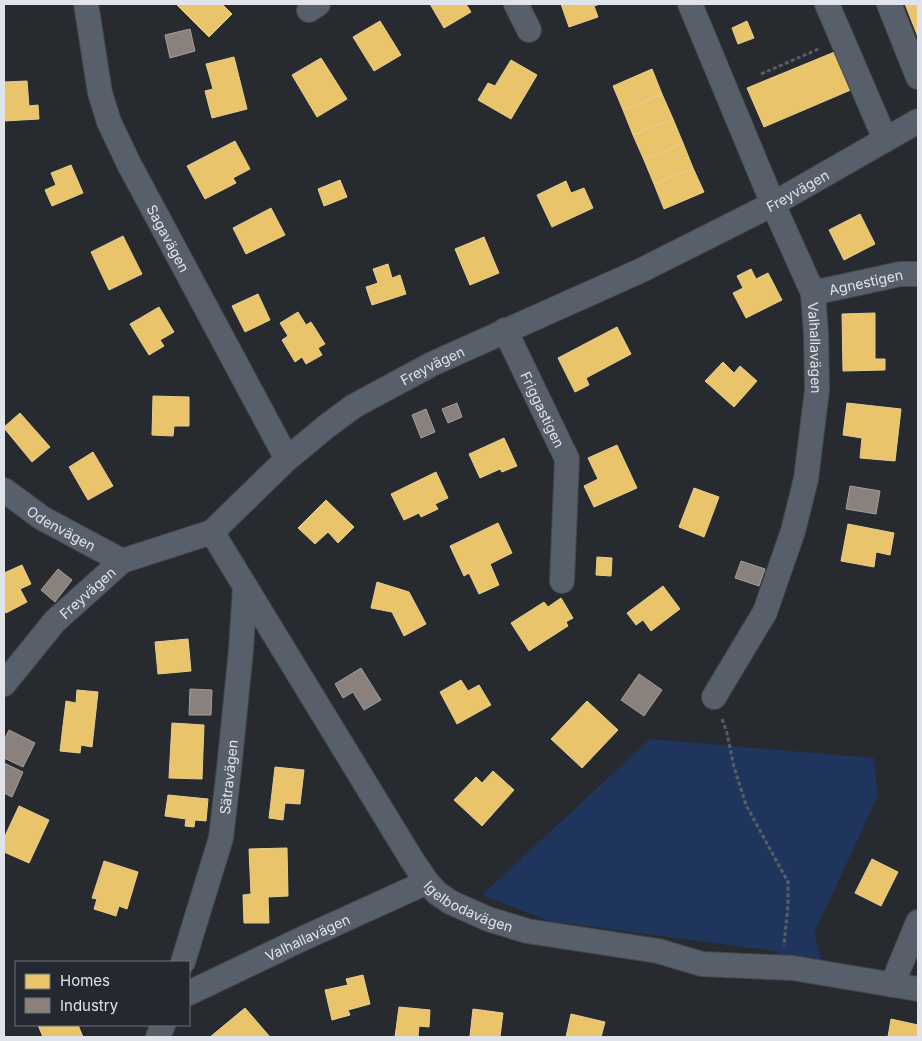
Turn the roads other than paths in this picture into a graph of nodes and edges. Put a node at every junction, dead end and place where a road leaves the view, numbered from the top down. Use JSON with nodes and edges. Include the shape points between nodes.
{"nodes":[{"id":1,"x":86,"y":4,"type":"edge"},
{"id":2,"x":516,"y":4,"type":"edge"},
{"id":3,"x":690,"y":4,"type":"edge"},
{"id":4,"x":827,"y":4,"type":"edge"},
{"id":5,"x":889,"y":4,"type":"edge"},
{"id":6,"x":529,"y":30,"type":"dead end"},
{"id":7,"x":918,"y":77,"type":"edge"},
{"id":8,"x":918,"y":121,"type":"edge"},
{"id":9,"x":885,"y":139,"type":"junction"},
{"id":10,"x":773,"y":204,"type":"junction"},
{"id":11,"x":918,"y":274,"type":"edge"},
{"id":12,"x":813,"y":293,"type":"junction"},
{"id":13,"x":505,"y":330,"type":"junction"},
{"id":14,"x":287,"y":459,"type":"junction"},
{"id":15,"x":4,"y":490,"type":"edge"},
{"id":16,"x":212,"y":532,"type":"junction"},
{"id":17,"x":122,"y":561,"type":"junction"},
{"id":18,"x":562,"y":581,"type":"dead end"},
{"id":19,"x":245,"y":586,"type":"junction"},
{"id":20,"x":4,"y":684,"type":"edge"},
{"id":21,"x":714,"y":697,"type":"road end"},
{"id":22,"x":427,"y":882,"type":"junction"},
{"id":23,"x":918,"y":922,"type":"edge"},
{"id":24,"x":183,"y":961,"type":"edge"},
{"id":25,"x":892,"y":985,"type":"junction"},
{"id":26,"x":918,"y":989,"type":"edge"},
{"id":27,"x":190,"y":993,"type":"edge"}],
"edges":[{"from":1,"to":14,"type":"street","name":"Sagavägen","via":[[100,93],[109,122]]},
{"from":2,"to":6,"type":"street"},
{"from":3,"to":10,"type":"street","name":"Valhallavägen"},
{"from":4,"to":9,"type":"street"},
{"from":5,"to":7,"type":"street"},
{"from":8,"to":9,"type":"street","name":"Freyvägen"},
{"from":9,"to":10,"type":"street","name":"Freyvägen"},
{"from":10,"to":12,"type":"street","name":"Valhallavägen"},
{"from":10,"to":13,"type":"street","name":"Freyvägen","via":[[642,270]]},
{"from":11,"to":12,"type":"street","name":"Agnestigen","via":[[900,274]]},
{"from":12,"to":21,"type":"street","name":"Valhallavägen","via":[[816,390],[804,488],[765,612]]},
{"from":13,"to":14,"type":"street","name":"Freyvägen","via":[[354,406]]},
{"from":13,"to":18,"type":"street","name":"Friggastigen","via":[[567,459]]},
{"from":14,"to":16,"type":"street","name":"Freyvägen"},
{"from":15,"to":17,"type":"street","name":"Odenvägen","via":[[42,518]]},
{"from":16,"to":17,"type":"street","name":"Freyvägen"},
{"from":16,"to":19,"type":"street","name":"Igelbodavägen"},
{"from":17,"to":20,"type":"street","name":"Freyvägen","via":[[55,621]]},
{"from":19,"to":22,"type":"street","name":"Igelbodavägen"},
{"from":19,"to":24,"type":"street","name":"Sätravägen","via":[[221,838]]},
{"from":22,"to":25,"type":"street","name":"Igelbodavägen","via":[[450,902],[488,919],[527,931],[658,952],[702,964],[793,968]]},
{"from":22,"to":27,"type":"street","name":"Valhallavägen"},
{"from":23,"to":25,"type":"street"},
{"from":25,"to":26,"type":"street","name":"Igelbodavägen"}]}
